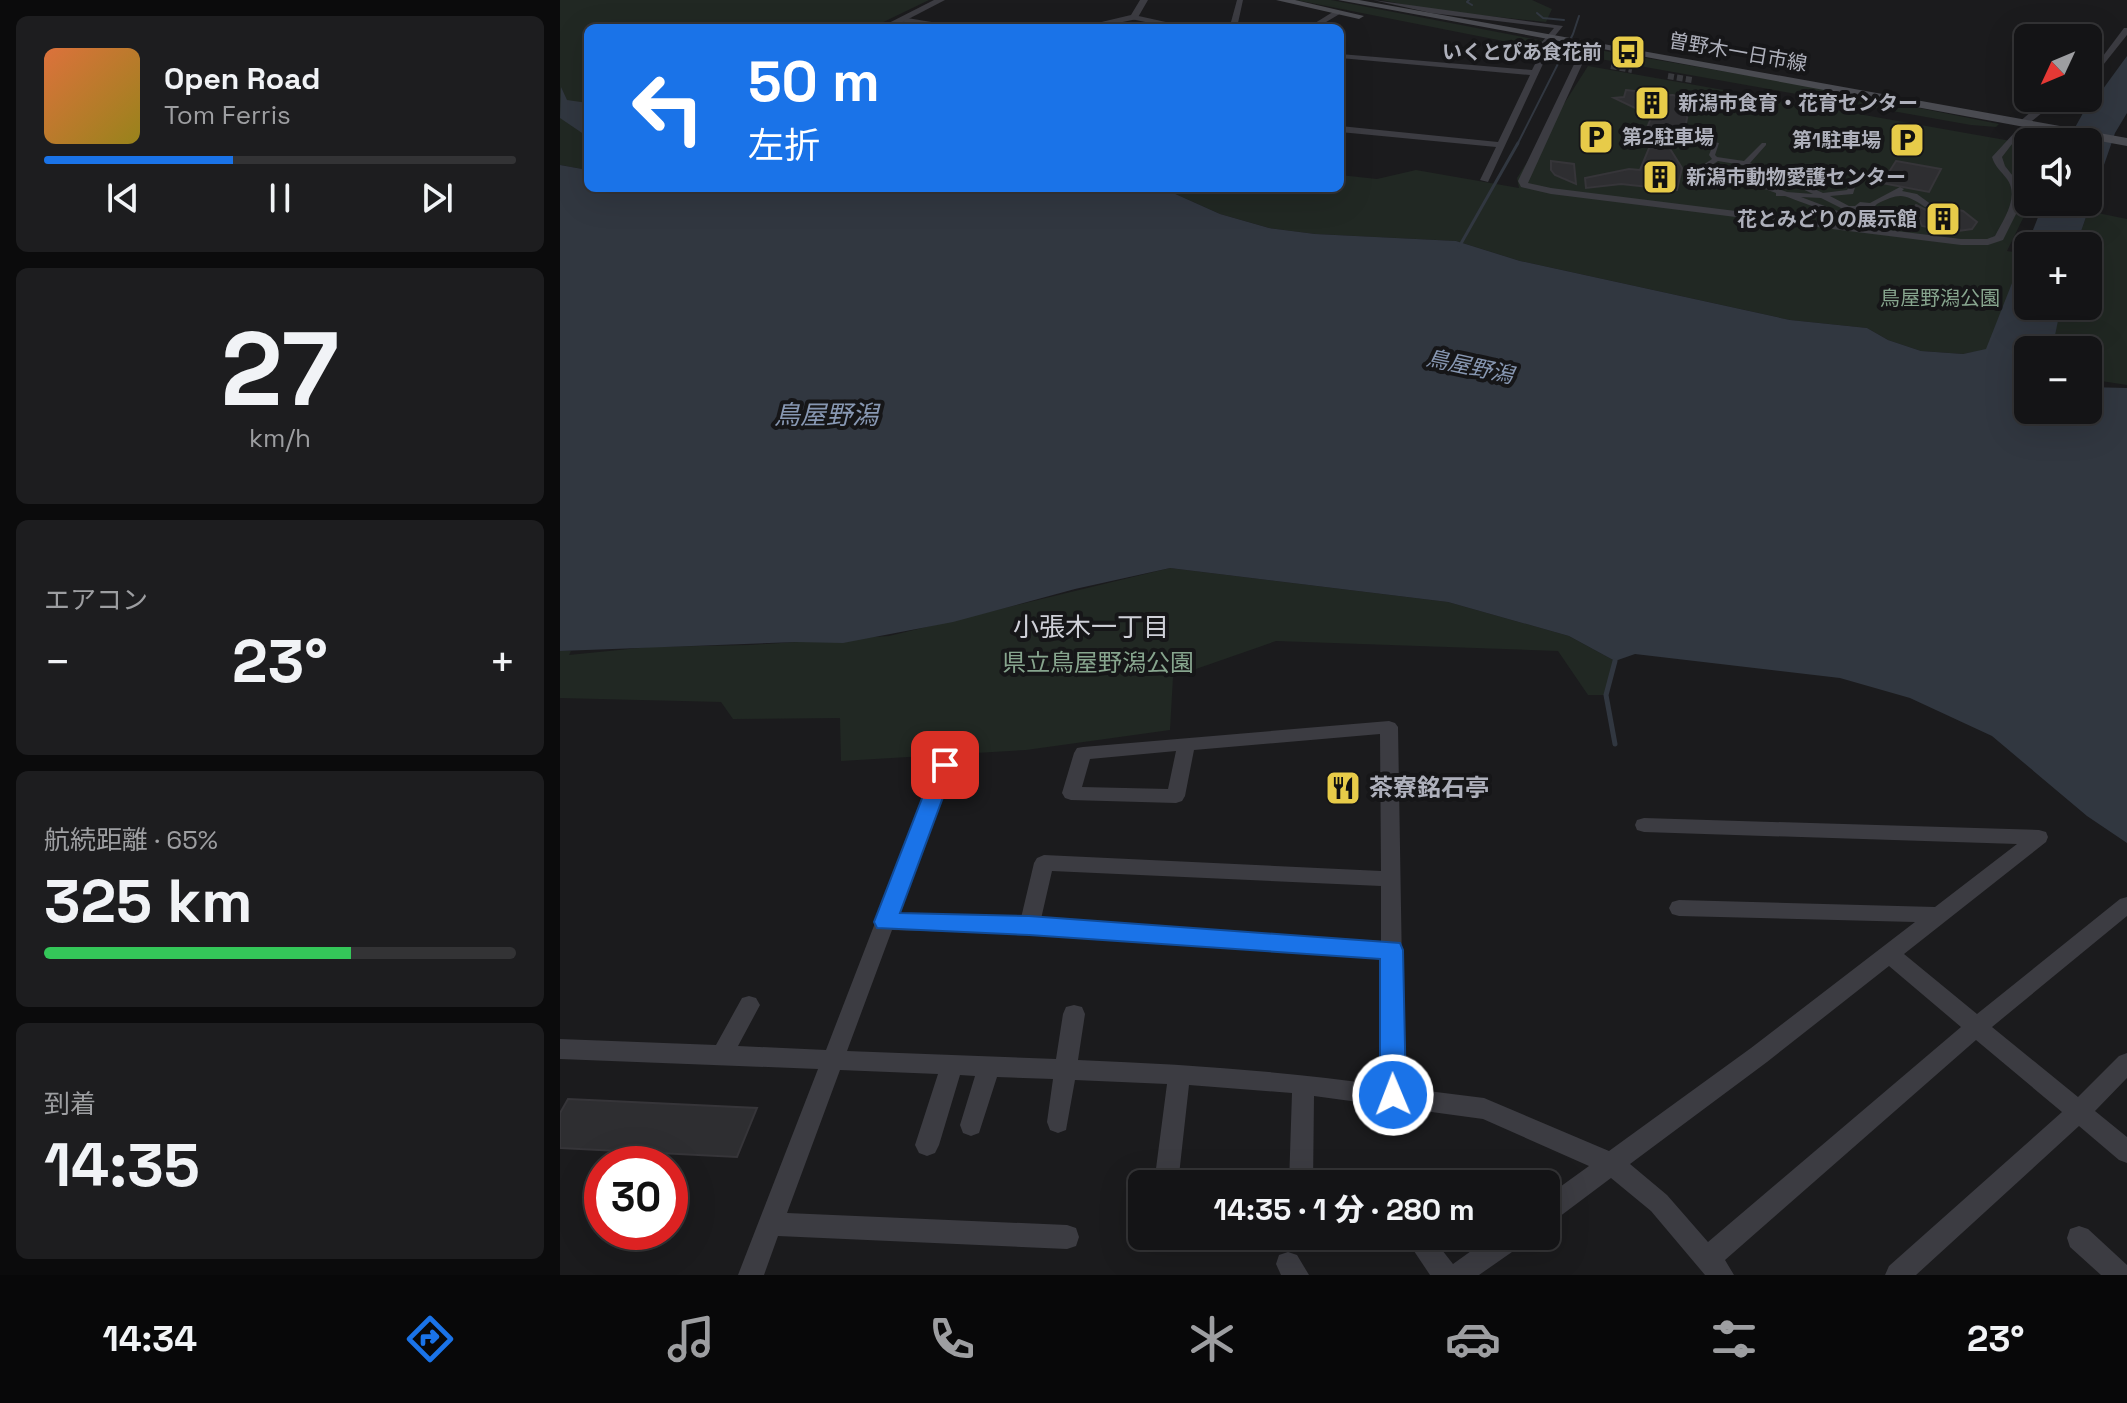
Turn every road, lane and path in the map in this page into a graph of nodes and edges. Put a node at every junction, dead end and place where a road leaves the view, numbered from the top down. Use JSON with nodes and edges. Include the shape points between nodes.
{"nodes":[{"id":1,"x":941,"y":0,"type":"edge"},
{"id":2,"x":1144,"y":0,"type":"edge"},
{"id":3,"x":1240,"y":0,"type":"edge"},
{"id":4,"x":1281,"y":0,"type":"edge"},
{"id":5,"x":1343,"y":0,"type":"edge"},
{"id":6,"x":1376,"y":0,"type":"edge"},
{"id":7,"x":1339,"y":12,"type":"junction"},
{"id":8,"x":1134,"y":17,"type":"junction"},
{"id":9,"x":901,"y":19,"type":"junction"},
{"id":10,"x":1374,"y":19,"type":"dead end"},
{"id":11,"x":892,"y":24,"type":"edge"},
{"id":12,"x":932,"y":24,"type":"edge"},
{"id":13,"x":1100,"y":24,"type":"edge"},
{"id":14,"x":1166,"y":24,"type":"edge"},
{"id":15,"x":1232,"y":24,"type":"edge"},
{"id":16,"x":1318,"y":24,"type":"edge"},
{"id":17,"x":2127,"y":30,"type":"edge"},
{"id":18,"x":1524,"y":47,"type":"dead end"},
{"id":19,"x":1559,"y":50,"type":"junction"},
{"id":20,"x":1344,"y":56,"type":"edge"},
{"id":21,"x":1594,"y":60,"type":"tunnel mouth"},
{"id":22,"x":2102,"y":63,"type":"edge"},
{"id":23,"x":1662,"y":72,"type":"dead end"},
{"id":24,"x":1536,"y":73,"type":"junction"},
{"id":25,"x":2037,"y":112,"type":"edge"},
{"id":26,"x":2019,"y":128,"type":"junction"},
{"id":27,"x":1344,"y":129,"type":"edge"},
{"id":28,"x":2014,"y":135,"type":"edge"},
{"id":29,"x":1716,"y":143,"type":"dead end"},
{"id":30,"x":1764,"y":144,"type":"dead end"},
{"id":31,"x":2118,"y":144,"type":"edge"},
{"id":32,"x":1502,"y":145,"type":"junction"},
{"id":33,"x":2127,"y":156,"type":"edge"},
{"id":34,"x":1717,"y":159,"type":"junction"},
{"id":35,"x":1745,"y":164,"type":"junction"},
{"id":36,"x":1710,"y":168,"type":"junction"},
{"id":37,"x":1759,"y":170,"type":"junction"},
{"id":38,"x":1726,"y":173,"type":"junction"},
{"id":39,"x":1788,"y":176,"type":"junction"},
{"id":40,"x":1485,"y":180,"type":"dead end"},
{"id":41,"x":2014,"y":182,"type":"edge"},
{"id":42,"x":1765,"y":188,"type":"junction"},
{"id":43,"x":1818,"y":193,"type":"junction"},
{"id":44,"x":1779,"y":194,"type":"junction"},
{"id":45,"x":2014,"y":203,"type":"edge"},
{"id":46,"x":1871,"y":205,"type":"junction"},
{"id":47,"x":1928,"y":205,"type":"dead end"},
{"id":48,"x":1875,"y":221,"type":"junction"},
{"id":49,"x":1915,"y":224,"type":"dead end"},
{"id":50,"x":1187,"y":743,"type":"junction"},
{"id":51,"x":945,"y":765,"type":"dead end"},
{"id":52,"x":1644,"y":825,"type":"dead end"},
{"id":53,"x":1391,"y":879,"type":"junction"},
{"id":54,"x":2127,"y":905,"type":"edge"},
{"id":55,"x":1679,"y":908,"type":"dead end"},
{"id":56,"x":1939,"y":915,"type":"junction"},
{"id":57,"x":885,"y":922,"type":"junction"},
{"id":58,"x":1029,"y":926,"type":"junction"},
{"id":59,"x":1391,"y":950,"type":"junction"},
{"id":60,"x":1889,"y":954,"type":"junction"},
{"id":61,"x":749,"y":1005,"type":"dead end"},
{"id":62,"x":1074,"y":1014,"type":"dead end"},
{"id":63,"x":1976,"y":1027,"type":"junction"},
{"id":64,"x":560,"y":1049,"type":"edge"},
{"id":65,"x":723,"y":1054,"type":"junction"},
{"id":66,"x":833,"y":1059,"type":"junction"},
{"id":67,"x":2127,"y":1063,"type":"edge"},
{"id":68,"x":952,"y":1064,"type":"junction"},
{"id":69,"x":990,"y":1065,"type":"junction"},
{"id":70,"x":1067,"y":1070,"type":"junction"},
{"id":71,"x":1179,"y":1074,"type":"junction"},
{"id":72,"x":1303,"y":1084,"type":"junction"},
{"id":73,"x":1393,"y":1095,"type":"junction"},
{"id":74,"x":2078,"y":1112,"type":"junction"},
{"id":75,"x":1058,"y":1122,"type":"dead end"},
{"id":76,"x":971,"y":1125,"type":"dead end"},
{"id":77,"x":927,"y":1145,"type":"dead end"},
{"id":78,"x":2127,"y":1152,"type":"edge"},
{"id":79,"x":1612,"y":1164,"type":"junction"},
{"id":80,"x":1168,"y":1170,"type":"edge"},
{"id":81,"x":1301,"y":1170,"type":"edge"},
{"id":82,"x":1560,"y":1202,"type":"edge"},
{"id":83,"x":772,"y":1224,"type":"junction"},
{"id":84,"x":1067,"y":1237,"type":"dead end"},
{"id":85,"x":2079,"y":1238,"type":"dead end"},
{"id":86,"x":1431,"y":1250,"type":"edge"},
{"id":87,"x":1492,"y":1250,"type":"edge"},
{"id":88,"x":1714,"y":1267,"type":"edge"},
{"id":89,"x":1457,"y":1274,"type":"edge"},
{"id":90,"x":751,"y":1275,"type":"edge"},
{"id":91,"x":1898,"y":1275,"type":"edge"},
{"id":92,"x":2120,"y":1275,"type":"edge"}],
"edges":[{"from":1,"to":9,"type":"street"},
{"from":2,"to":8,"type":"street"},
{"from":3,"to":15,"type":"street"},
{"from":4,"to":7,"type":"main road"},
{"from":5,"to":19,"type":"main road","name":"曽野木一日市線"},
{"from":6,"to":19,"type":"street","via":[[1559,26]]},
{"from":7,"to":10,"type":"main road"},
{"from":7,"to":16,"type":"street"},
{"from":8,"to":13,"type":"street"},
{"from":8,"to":14,"type":"street"},
{"from":9,"to":11,"type":"street"},
{"from":9,"to":12,"type":"street"},
{"from":17,"to":22,"type":"street"},
{"from":18,"to":19,"type":"main road","name":"曽野木一日市線"},
{"from":19,"to":21,"type":"main road","name":"曽野木一日市線"},
{"from":19,"to":24,"type":"street"},
{"from":19,"to":26,"type":"main road","name":"曽野木一日市線","via":[[1934,107]]},
{"from":19,"to":45,"type":"street","via":[[1524,185],[1961,242],[1999,238]]},
{"from":20,"to":24,"type":"street"},
{"from":23,"to":26,"type":"main road","name":"曽野木一日市線","via":[[1968,126]]},
{"from":24,"to":32,"type":"street"},
{"from":25,"to":26,"type":"street"},
{"from":27,"to":32,"type":"street"},
{"from":28,"to":41,"type":"street","via":[[1997,157]]},
{"from":29,"to":34,"type":"street","via":[[1712,155]]},
{"from":30,"to":35,"type":"street"},
{"from":31,"to":33,"type":"main road"},
{"from":32,"to":40,"type":"street"},
{"from":34,"to":35,"type":"street"},
{"from":34,"to":36,"type":"street","via":[[1707,163]]},
{"from":35,"to":37,"type":"street"},
{"from":36,"to":38,"type":"street"},
{"from":36,"to":42,"type":"street","via":[[1701,173]]},
{"from":37,"to":38,"type":"street"},
{"from":37,"to":39,"type":"street"},
{"from":38,"to":42,"type":"street"},
{"from":39,"to":43,"type":"street"},
{"from":39,"to":43,"type":"street","via":[[1850,184],[1824,186]]},
{"from":42,"to":44,"type":"street"},
{"from":43,"to":44,"type":"street"},
{"from":43,"to":46,"type":"street","via":[[1848,208]]},
{"from":44,"to":48,"type":"street"},
{"from":46,"to":47,"type":"street","via":[[1899,190]]},
{"from":46,"to":48,"type":"street"},
{"from":48,"to":49,"type":"street"},
{"from":50,"to":50,"type":"street","via":[[1083,753],[1071,793],[1176,796]]},
{"from":50,"to":53,"type":"street","via":[[1389,727]]},
{"from":51,"to":57,"type":"street"},
{"from":52,"to":56,"type":"street","via":[[2039,837]]},
{"from":53,"to":58,"type":"street","via":[[1044,863]]},
{"from":53,"to":59,"type":"street"},
{"from":54,"to":63,"type":"street"},
{"from":55,"to":56,"type":"street"},
{"from":56,"to":60,"type":"street"},
{"from":57,"to":58,"type":"street"},
{"from":57,"to":66,"type":"street"},
{"from":58,"to":59,"type":"street"},
{"from":59,"to":73,"type":"street"},
{"from":60,"to":63,"type":"street"},
{"from":60,"to":79,"type":"street"},
{"from":61,"to":65,"type":"street"},
{"from":62,"to":70,"type":"street"},
{"from":63,"to":74,"type":"street"},
{"from":63,"to":88,"type":"street"},
{"from":64,"to":65,"type":"street"},
{"from":65,"to":66,"type":"street"},
{"from":66,"to":68,"type":"street"},
{"from":66,"to":83,"type":"street"},
{"from":67,"to":74,"type":"street"},
{"from":68,"to":69,"type":"street"},
{"from":68,"to":77,"type":"street"},
{"from":69,"to":70,"type":"street"},
{"from":69,"to":76,"type":"street"},
{"from":70,"to":71,"type":"street"},
{"from":70,"to":75,"type":"street"},
{"from":71,"to":72,"type":"street"},
{"from":71,"to":80,"type":"street"},
{"from":72,"to":73,"type":"street"},
{"from":72,"to":81,"type":"street"},
{"from":73,"to":79,"type":"street","via":[[1484,1109]]},
{"from":74,"to":78,"type":"street"},
{"from":74,"to":91,"type":"street"},
{"from":79,"to":82,"type":"street"},
{"from":79,"to":88,"type":"street","via":[[1659,1203]]},
{"from":83,"to":84,"type":"street"},
{"from":83,"to":90,"type":"street"},
{"from":85,"to":92,"type":"street"},
{"from":86,"to":89,"type":"street"},
{"from":87,"to":89,"type":"street"}]}
